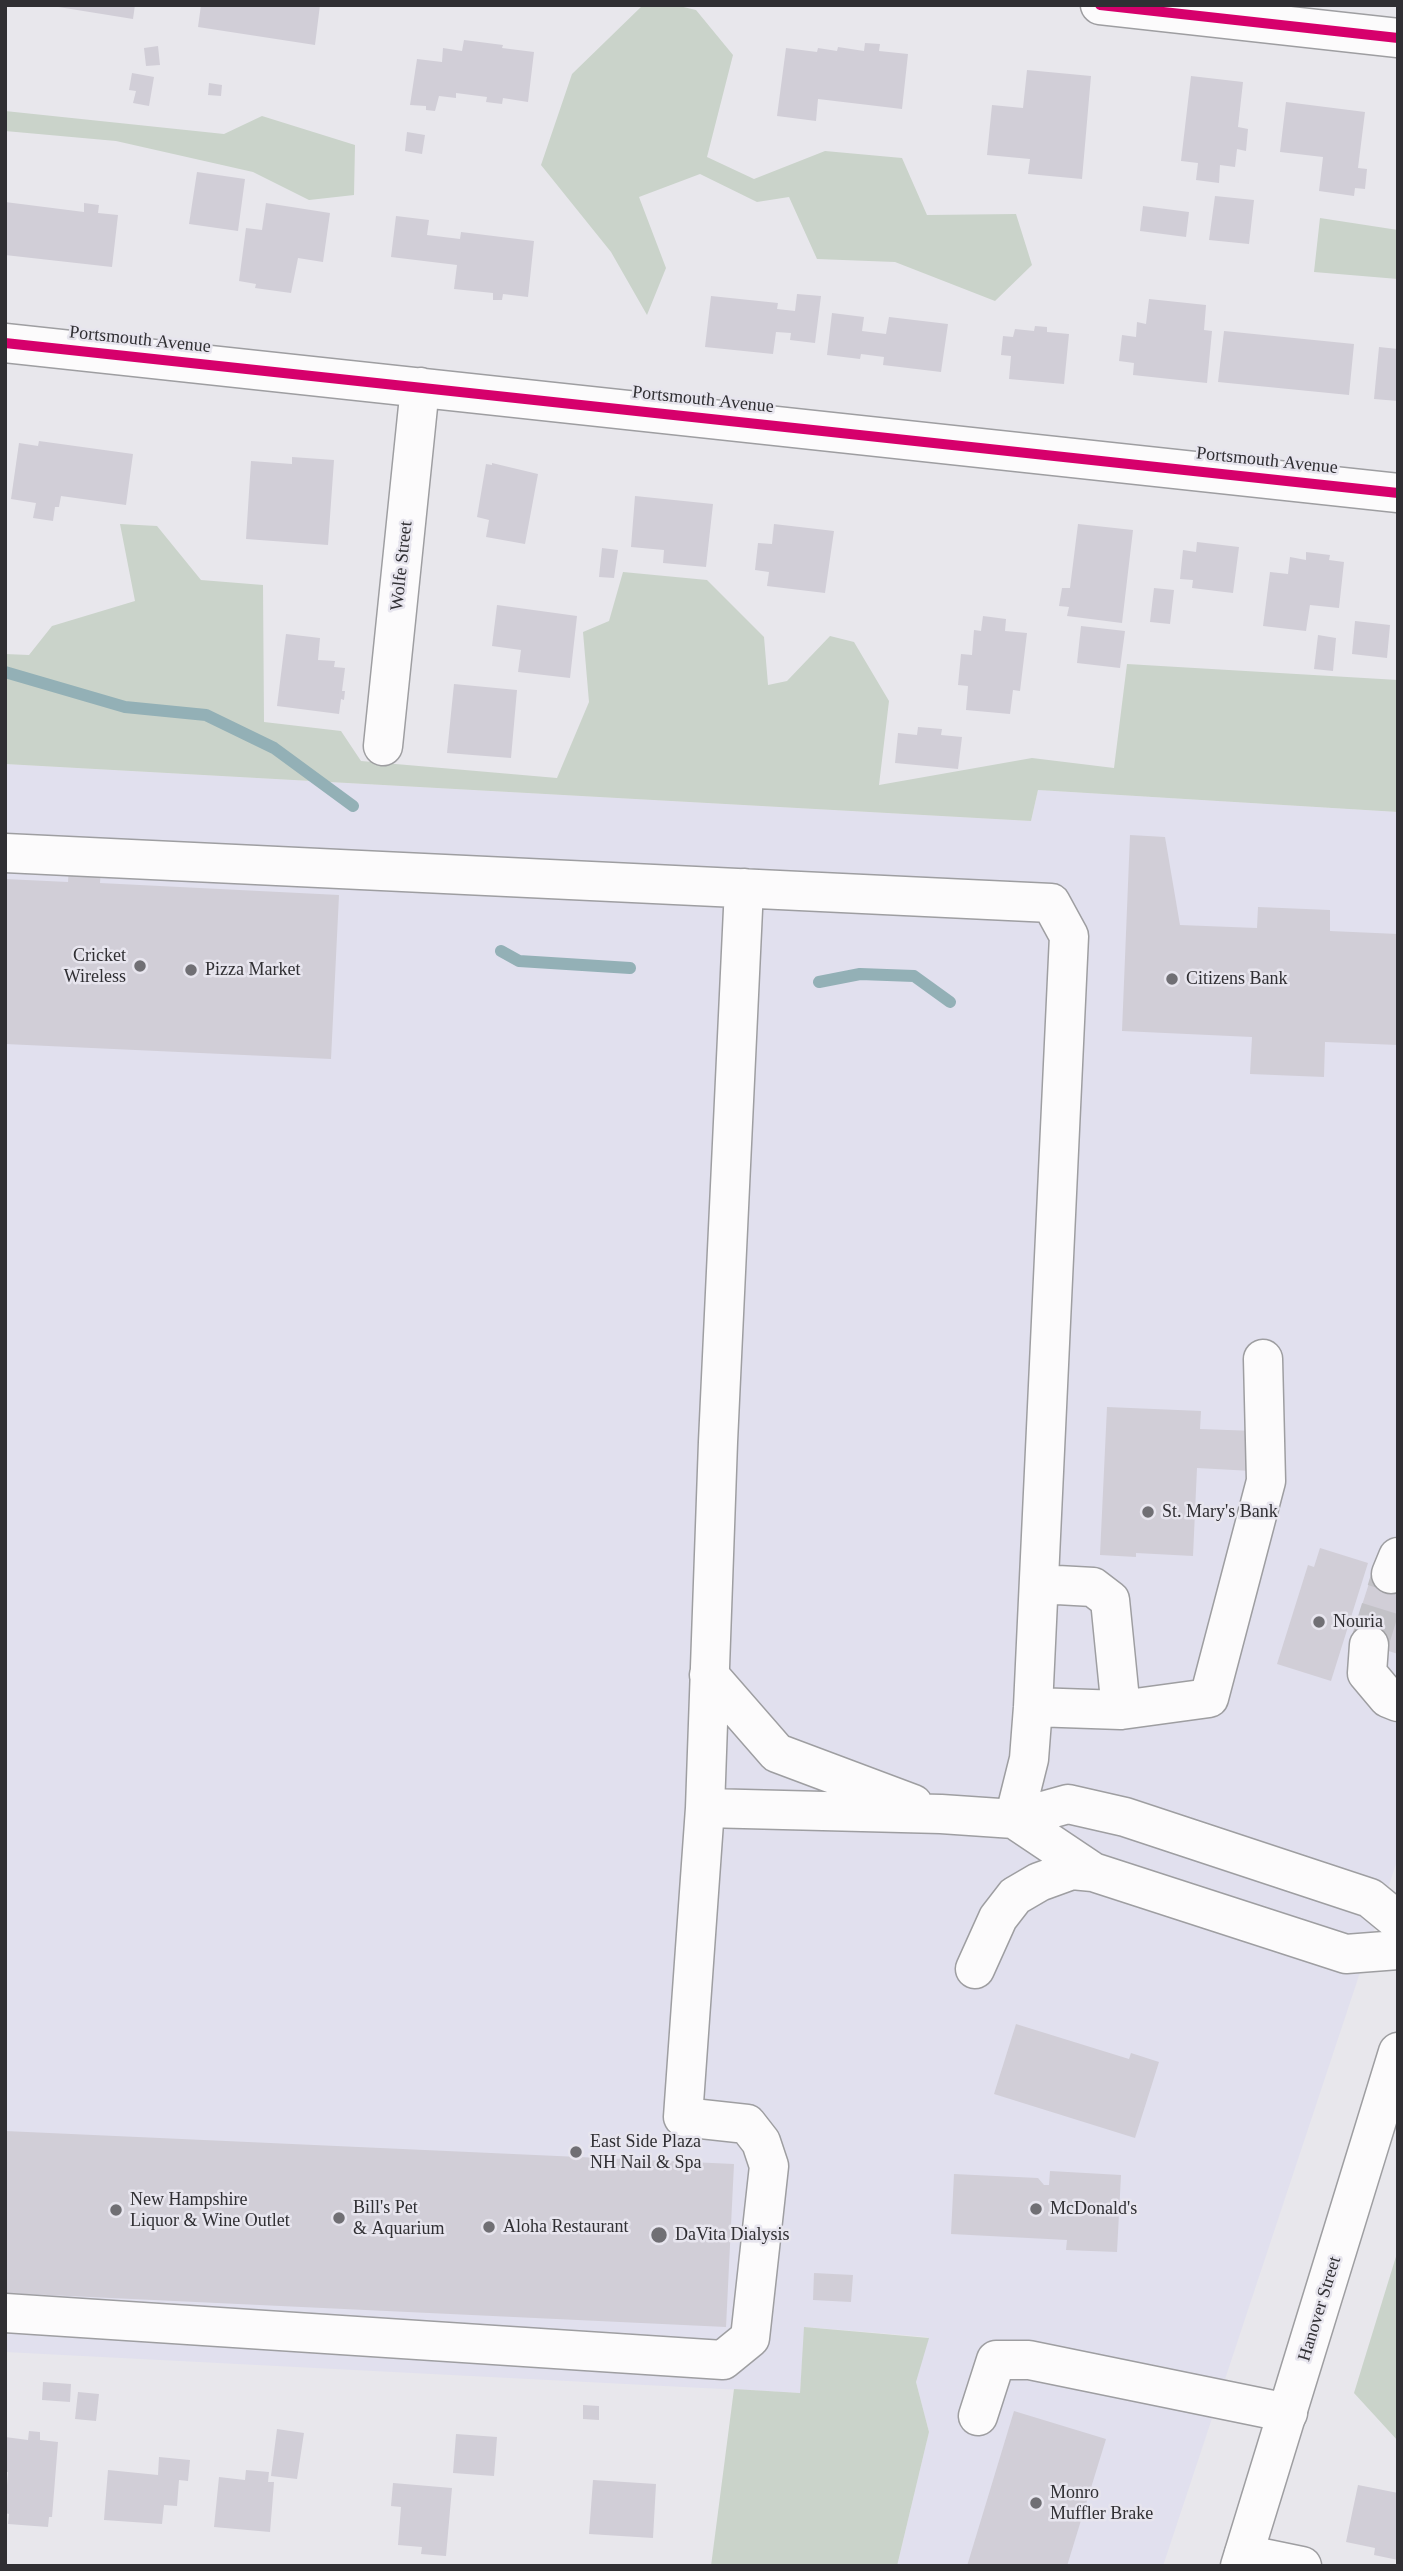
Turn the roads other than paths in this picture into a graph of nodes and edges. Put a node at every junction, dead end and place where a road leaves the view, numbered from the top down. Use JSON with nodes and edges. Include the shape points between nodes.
{"nodes":[{"id":1,"x":1100,"y":5,"type":"edge"},
{"id":2,"x":1398,"y":38,"type":"edge"},
{"id":3,"x":5,"y":343,"type":"edge"},
{"id":4,"x":420,"y":387,"type":"junction"},
{"id":5,"x":1398,"y":493,"type":"edge"},
{"id":6,"x":383,"y":746,"type":"dead end"},
{"id":7,"x":5,"y":853,"type":"edge"},
{"id":8,"x":744,"y":888,"type":"junction"},
{"id":9,"x":1263,"y":1359,"type":"dead end"},
{"id":10,"x":1039,"y":1584,"type":"junction"},
{"id":11,"x":1369,"y":1645,"type":"tunnel mouth"},
{"id":12,"x":709,"y":1675,"type":"junction"},
{"id":13,"x":1398,"y":1702,"type":"edge"},
{"id":14,"x":1033,"y":1707,"type":"junction"},
{"id":15,"x":1121,"y":1710,"type":"junction"},
{"id":16,"x":705,"y":1808,"type":"junction"},
{"id":17,"x":941,"y":1814,"type":"junction"},
{"id":18,"x":1014,"y":1819,"type":"junction"},
{"id":19,"x":1093,"y":1871,"type":"junction"},
{"id":20,"x":1398,"y":1921,"type":"edge"},
{"id":21,"x":1398,"y":1950,"type":"edge"},
{"id":22,"x":975,"y":1969,"type":"dead end"},
{"id":23,"x":1398,"y":2052,"type":"edge"},
{"id":24,"x":5,"y":2313,"type":"edge"},
{"id":25,"x":1288,"y":2413,"type":"junction"},
{"id":26,"x":978,"y":2416,"type":"dead end"},
{"id":27,"x":1242,"y":2560,"type":"edge"},
{"id":28,"x":1302,"y":2566,"type":"edge"}],
"edges":[{"from":1,"to":2,"type":"street"},
{"from":3,"to":4,"type":"street","name":"Portsmouth Avenue"},
{"from":4,"to":5,"type":"street","name":"Portsmouth Avenue"},
{"from":4,"to":6,"type":"street","name":"Wolfe Street"},
{"from":7,"to":8,"type":"street"},
{"from":8,"to":10,"type":"street","via":[[1051,903],[1069,936]]},
{"from":8,"to":12,"type":"street"},
{"from":9,"to":15,"type":"street","via":[[1266,1481],[1209,1698]]},
{"from":10,"to":14,"type":"street"},
{"from":10,"to":15,"type":"street","via":[[1093,1587],[1110,1600]]},
{"from":11,"to":13,"type":"street","via":[[1367,1672],[1388,1698]]},
{"from":12,"to":16,"type":"street"},
{"from":12,"to":17,"type":"street","via":[[777,1754]]},
{"from":14,"to":15,"type":"street"},
{"from":14,"to":18,"type":"street","via":[[1029,1759]]},
{"from":16,"to":17,"type":"street"},
{"from":16,"to":24,"type":"street","via":[[682,2117],[747,2124],[761,2142],[768,2166],[750,2338],[723,2360]]},
{"from":17,"to":18,"type":"street"},
{"from":18,"to":19,"type":"street"},
{"from":18,"to":20,"type":"street","via":[[1068,1804],[1125,1816],[1370,1898]]},
{"from":19,"to":21,"type":"street","via":[[1346,1954]]},
{"from":19,"to":22,"type":"street","via":[[1072,1870],[1015,1896],[998,1918]]},
{"from":23,"to":25,"type":"street","name":"Hanover Street"},
{"from":25,"to":26,"type":"street","via":[[1029,2360],[996,2360]]},
{"from":25,"to":27,"type":"street","name":"Hanover Street"},
{"from":27,"to":28,"type":"street"}]}
